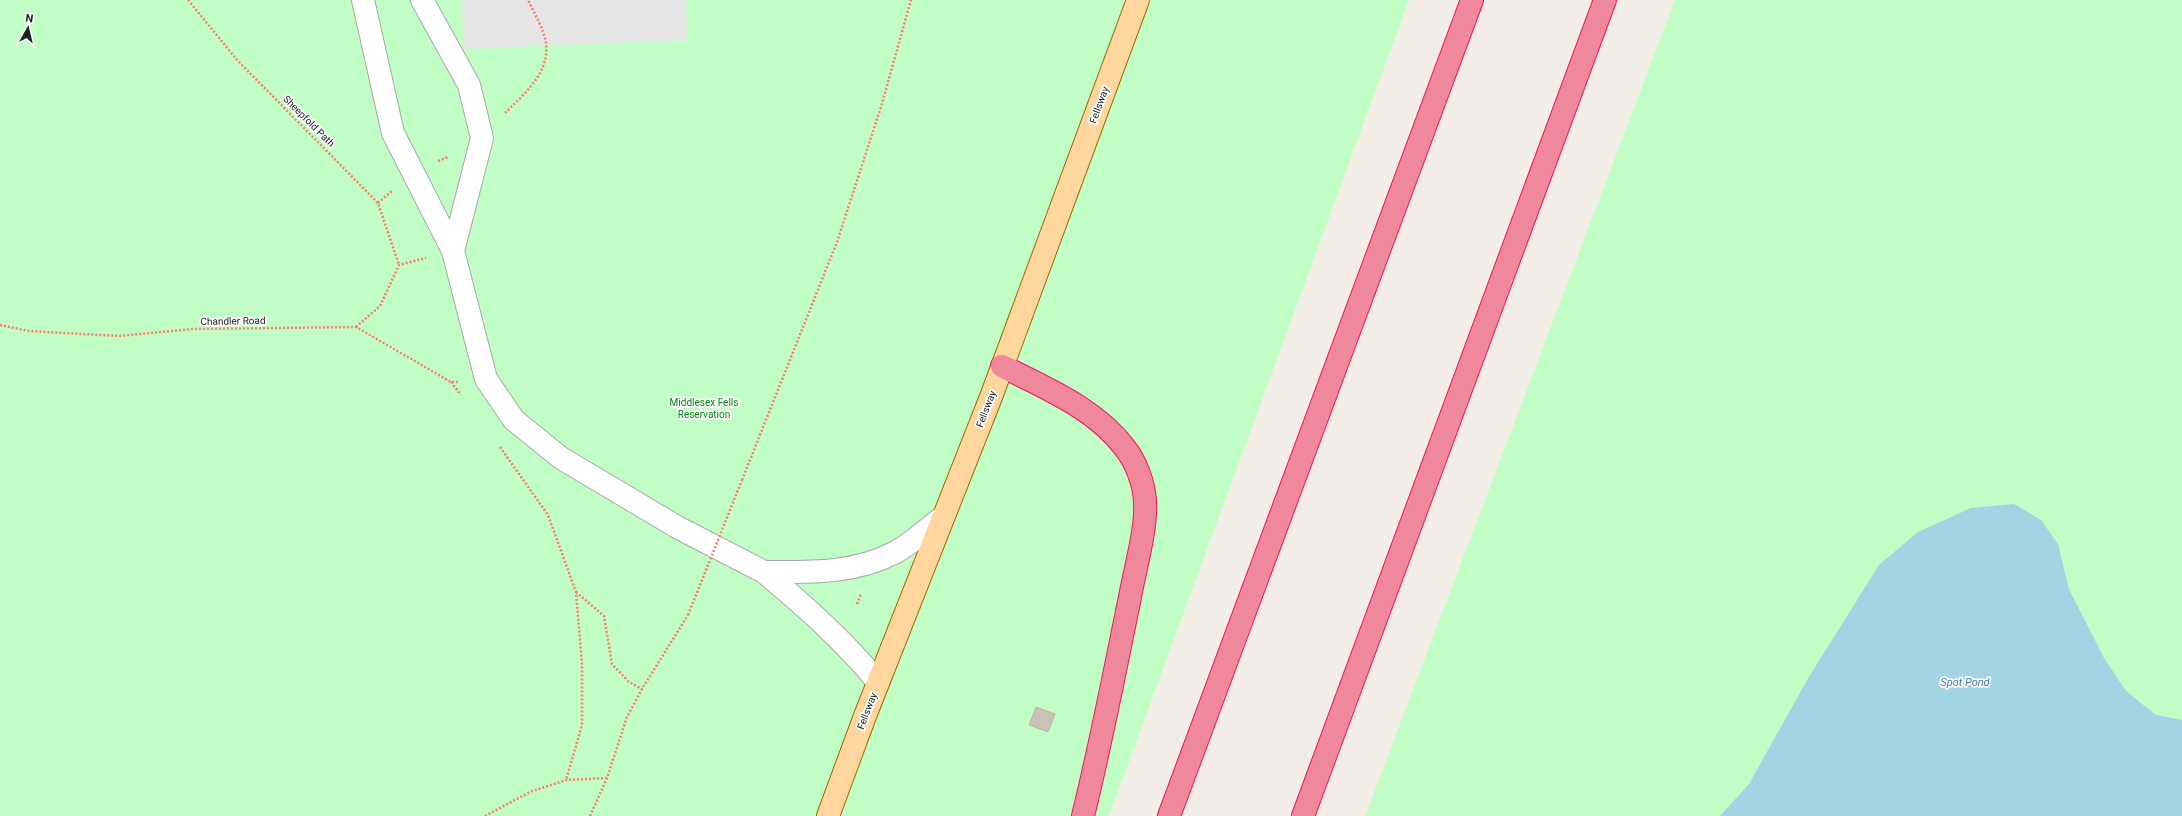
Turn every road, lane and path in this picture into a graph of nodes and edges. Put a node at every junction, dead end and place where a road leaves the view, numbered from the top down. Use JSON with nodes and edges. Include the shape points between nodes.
{"nodes":[{"id":1,"x":188,"y":0,"type":"edge"},
{"id":2,"x":363,"y":0,"type":"edge"},
{"id":3,"x":422,"y":0,"type":"edge"},
{"id":4,"x":528,"y":0,"type":"edge"},
{"id":5,"x":911,"y":0,"type":"edge"},
{"id":6,"x":1138,"y":0,"type":"edge"},
{"id":7,"x":1472,"y":0,"type":"edge"},
{"id":8,"x":1605,"y":0,"type":"edge"},
{"id":9,"x":482,"y":138,"type":"junction"},
{"id":10,"x":453,"y":251,"type":"junction"},
{"id":11,"x":0,"y":326,"type":"edge"},
{"id":12,"x":356,"y":327,"type":"junction"},
{"id":13,"x":1002,"y":366,"type":"junction"},
{"id":14,"x":465,"y":400,"type":"dead end"},
{"id":15,"x":498,"y":443,"type":"dead end"},
{"id":16,"x":943,"y":517,"type":"junction"},
{"id":17,"x":764,"y":572,"type":"junction"},
{"id":18,"x":576,"y":592,"type":"junction"},
{"id":19,"x":861,"y":594,"type":"dead end"},
{"id":20,"x":857,"y":604,"type":"dead end"},
{"id":21,"x":878,"y":682,"type":"junction"},
{"id":22,"x":642,"y":688,"type":"junction"},
{"id":23,"x":607,"y":778,"type":"junction"},
{"id":24,"x":566,"y":780,"type":"junction"},
{"id":25,"x":485,"y":816,"type":"edge"},
{"id":26,"x":590,"y":816,"type":"edge"},
{"id":27,"x":828,"y":816,"type":"edge"},
{"id":28,"x":1083,"y":816,"type":"edge"},
{"id":29,"x":1169,"y":816,"type":"edge"},
{"id":30,"x":1303,"y":816,"type":"edge"}],
"edges":[{"from":1,"to":12,"type":"path","name":"Sheepfold Path","via":[[238,61],[378,203],[399,265],[380,306]]},
{"from":2,"to":10,"type":"lane","via":[[393,132]]},
{"from":3,"to":9,"type":"lane","via":[[469,85]]},
{"from":4,"to":9,"type":"path","via":[[546,42],[546,62],[526,94]]},
{"from":5,"to":22,"type":"path","bridge":true,"via":[[881,107],[837,242],[688,614]]},
{"from":6,"to":13,"type":"main road","name":"Fellsway"},
{"from":7,"to":29,"type":"highway"},
{"from":8,"to":30,"type":"highway"},
{"from":9,"to":10,"type":"lane"},
{"from":10,"to":17,"type":"lane","via":[[486,379],[514,420],[561,458],[677,527]]},
{"from":11,"to":12,"type":"path","name":"Chandler Road","via":[[29,332],[118,336],[192,329]]},
{"from":12,"to":14,"type":"path","via":[[451,382]]},
{"from":13,"to":16,"type":"main road","name":"Fellsway"},
{"from":13,"to":28,"type":"highway","via":[[1055,392],[1096,420],[1125,448],[1142,483],[1145,502],[1140,542],[1113,684]]},
{"from":15,"to":18,"type":"path","via":[[548,515]]},
{"from":16,"to":17,"type":"lane","via":[[895,552],[875,561],[834,571]]},
{"from":16,"to":21,"type":"main road","name":"Fellsway"},
{"from":17,"to":21,"type":"lane","via":[[810,610],[852,650]]},
{"from":18,"to":22,"type":"path","via":[[604,616],[612,664],[629,682]]},
{"from":18,"to":24,"type":"path","via":[[582,665],[582,726]]},
{"from":19,"to":20,"type":"path"},
{"from":21,"to":27,"type":"main road","name":"Fellsway"},
{"from":22,"to":23,"type":"path","via":[[626,717]]},
{"from":23,"to":24,"type":"path"},
{"from":23,"to":26,"type":"path"},
{"from":24,"to":25,"type":"path","via":[[530,792]]}]}
